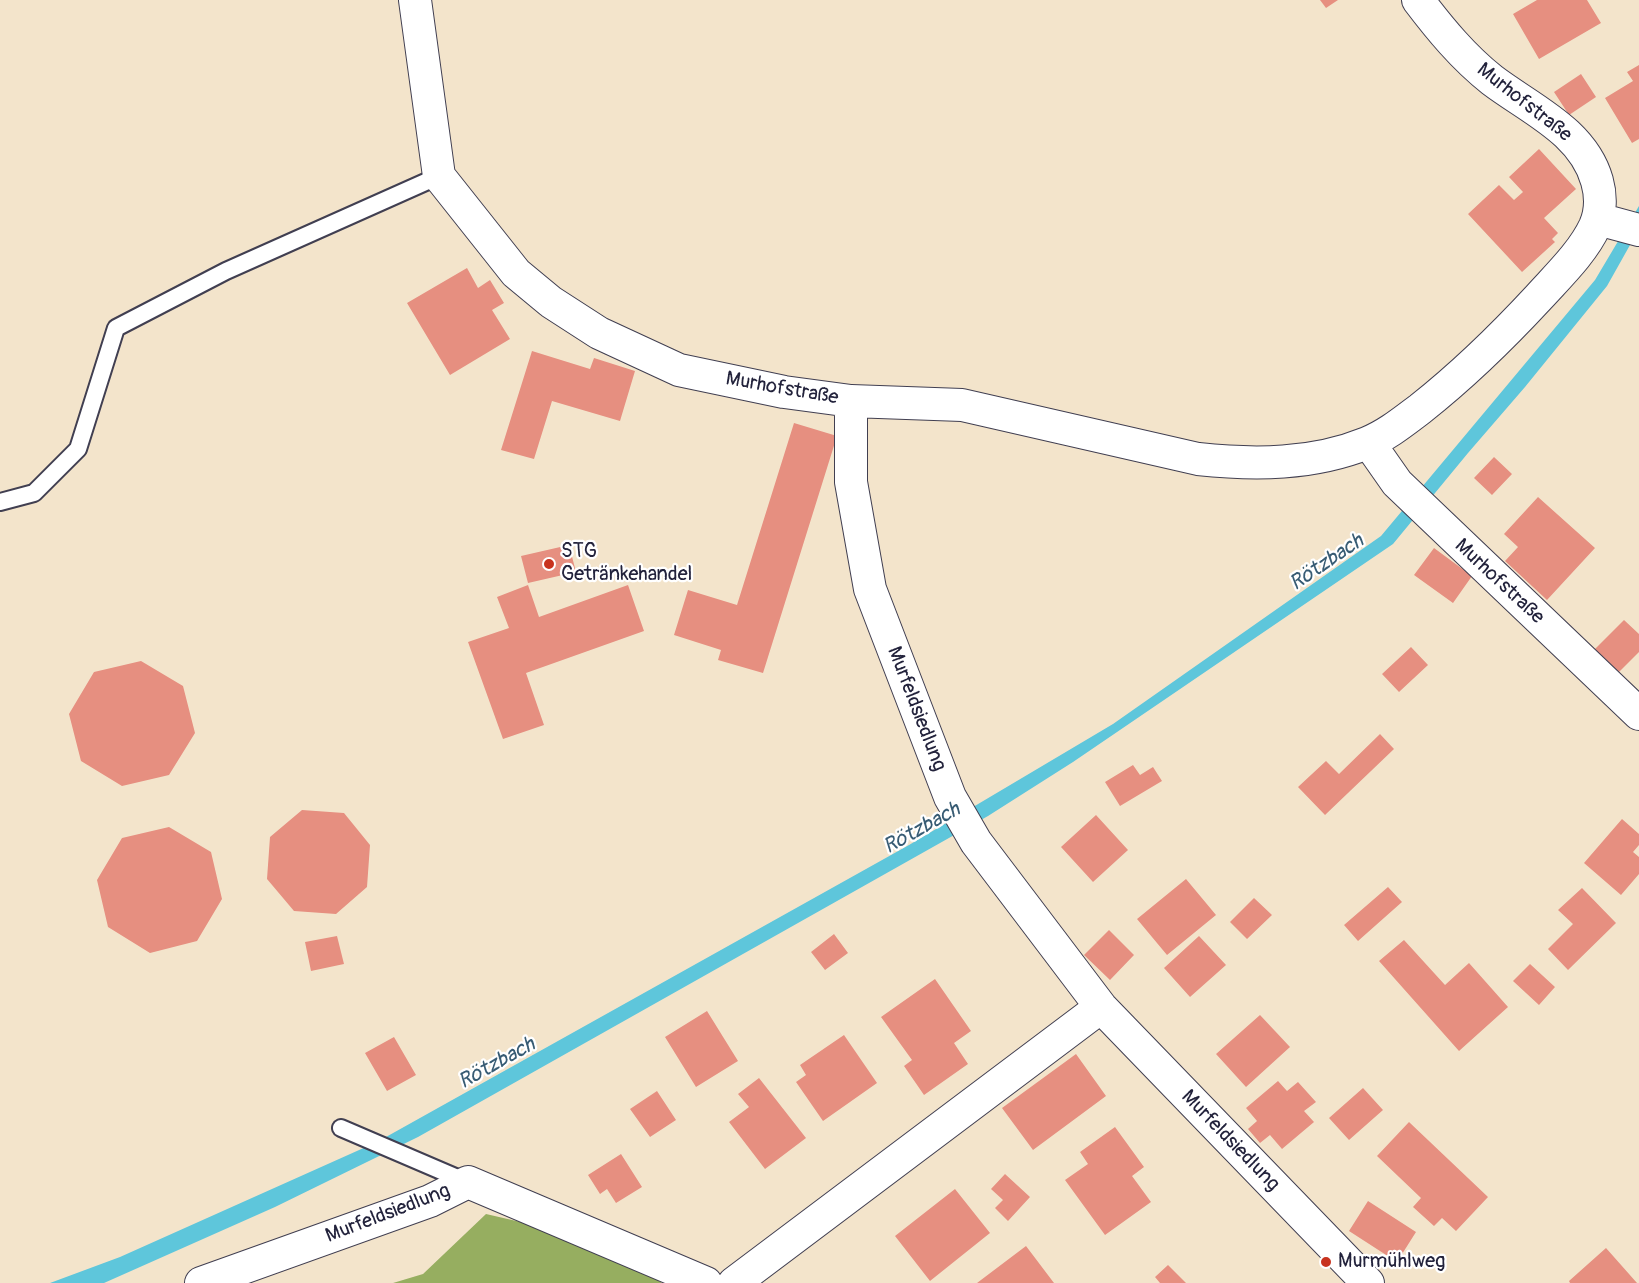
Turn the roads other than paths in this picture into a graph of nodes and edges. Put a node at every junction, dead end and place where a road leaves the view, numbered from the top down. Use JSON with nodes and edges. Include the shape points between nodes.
{"nodes":[{"id":1,"x":415,"y":0,"type":"edge"},
{"id":2,"x":1418,"y":0,"type":"edge"},
{"id":3,"x":439,"y":176,"type":"junction"},
{"id":4,"x":1618,"y":224,"type":"edge"},
{"id":5,"x":851,"y":401,"type":"junction"},
{"id":6,"x":1369,"y":443,"type":"junction"},
{"id":7,"x":0,"y":502,"type":"edge"},
{"id":8,"x":1639,"y":714,"type":"edge"},
{"id":9,"x":1101,"y":1007,"type":"junction"},
{"id":10,"x":340,"y":1128,"type":"dead end"},
{"id":11,"x":468,"y":1182,"type":"junction"},
{"id":12,"x":1359,"y":1280,"type":"edge"},
{"id":13,"x":201,"y":1283,"type":"edge"},
{"id":14,"x":706,"y":1283,"type":"edge"},
{"id":15,"x":735,"y":1283,"type":"edge"}],
"edges":[{"from":1,"to":3,"type":"street"},
{"from":2,"to":4,"type":"street","name":"Murhofstraße","via":[[1467,59],[1580,147],[1598,182],[1600,200]]},
{"from":3,"to":5,"type":"street","name":"Murhofstraße","via":[[516,273],[598,333],[680,370],[784,392]]},
{"from":3,"to":7,"type":"lane","via":[[226,271],[116,328],[78,449],[34,493]]},
{"from":4,"to":6,"type":"street","name":"Murhofstraße","via":[[1588,238],[1478,359],[1440,394]]},
{"from":5,"to":6,"type":"street","name":"Murhofstraße","via":[[962,405],[1198,459],[1236,463],[1306,460]]},
{"from":5,"to":9,"type":"street","name":"Murfeldsiedlung","via":[[851,482],[870,589],[950,797],[976,842]]},
{"from":6,"to":8,"type":"street","name":"Murhofstraße","via":[[1397,483],[1431,518]]},
{"from":9,"to":12,"type":"street","name":"Murfeldsiedlung"},
{"from":9,"to":15,"type":"street"},
{"from":10,"to":11,"type":"lane"},
{"from":11,"to":13,"type":"street","name":"Murfeldsiedlung","via":[[430,1201]]},
{"from":11,"to":14,"type":"street","name":"Murfeldsiedlung"}]}
